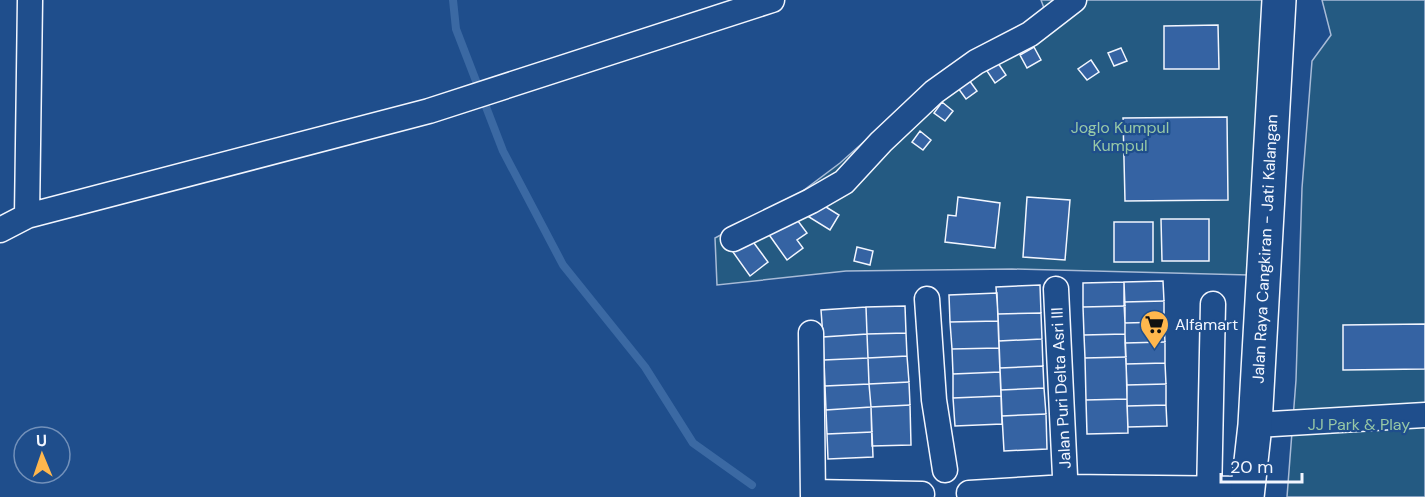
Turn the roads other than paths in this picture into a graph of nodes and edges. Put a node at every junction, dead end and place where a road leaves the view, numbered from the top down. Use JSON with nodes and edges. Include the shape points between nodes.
{"nodes":[{"id":1,"x":30,"y":0,"type":"edge"},
{"id":2,"x":772,"y":0,"type":"edge"},
{"id":3,"x":1074,"y":0,"type":"edge"},
{"id":4,"x":1279,"y":0,"type":"edge"},
{"id":5,"x":27,"y":216,"type":"junction"},
{"id":6,"x":0,"y":230,"type":"edge"},
{"id":7,"x":733,"y":239,"type":"dead end"},
{"id":8,"x":1056,"y":289,"type":"dead end"},
{"id":9,"x":927,"y":299,"type":"dead end"},
{"id":10,"x":1213,"y":304,"type":"dead end"},
{"id":11,"x":811,"y":333,"type":"dead end"},
{"id":12,"x":1425,"y":415,"type":"edge"},
{"id":13,"x":1255,"y":425,"type":"junction"},
{"id":14,"x":945,"y":470,"type":"junction"},
{"id":15,"x":1066,"y":492,"type":"edge"},
{"id":16,"x":1209,"y":493,"type":"edge"},
{"id":17,"x":1248,"y":493,"type":"edge"},
{"id":18,"x":813,"y":494,"type":"edge"},
{"id":19,"x":969,"y":495,"type":"edge"},
{"id":20,"x":922,"y":496,"type":"edge"}],
"edges":[{"from":1,"to":5,"type":"street"},
{"from":2,"to":5,"type":"street","via":[[429,111]]},
{"from":3,"to":7,"type":"street","via":[[1030,34],[976,62],[934,92],[844,182]]},
{"from":4,"to":13,"type":"street","name":"Jalan Raya Cangkiran - Jati Kalangan"},
{"from":5,"to":6,"type":"street"},
{"from":8,"to":15,"type":"street","name":"Jalan Puri Delta Asri III"},
{"from":9,"to":14,"type":"street","via":[[934,400]]},
{"from":10,"to":16,"type":"street"},
{"from":11,"to":18,"type":"street"},
{"from":12,"to":13,"type":"street"},
{"from":13,"to":17,"type":"street","name":"Jalan Raya Cangkiran - Jati Kalangan"},
{"from":14,"to":19,"type":"street","name":"Jalan Puri Delta Asri III","via":[[962,476]]},
{"from":14,"to":20,"type":"street","via":[[928,477]]},
{"from":15,"to":16,"type":"street","name":"Jalan Puri Delta Asri III"},
{"from":15,"to":19,"type":"street","name":"Jalan Puri Delta Asri III"},
{"from":16,"to":17,"type":"street","name":"Jalan Puri Delta Asri III"},
{"from":18,"to":20,"type":"street"}]}
